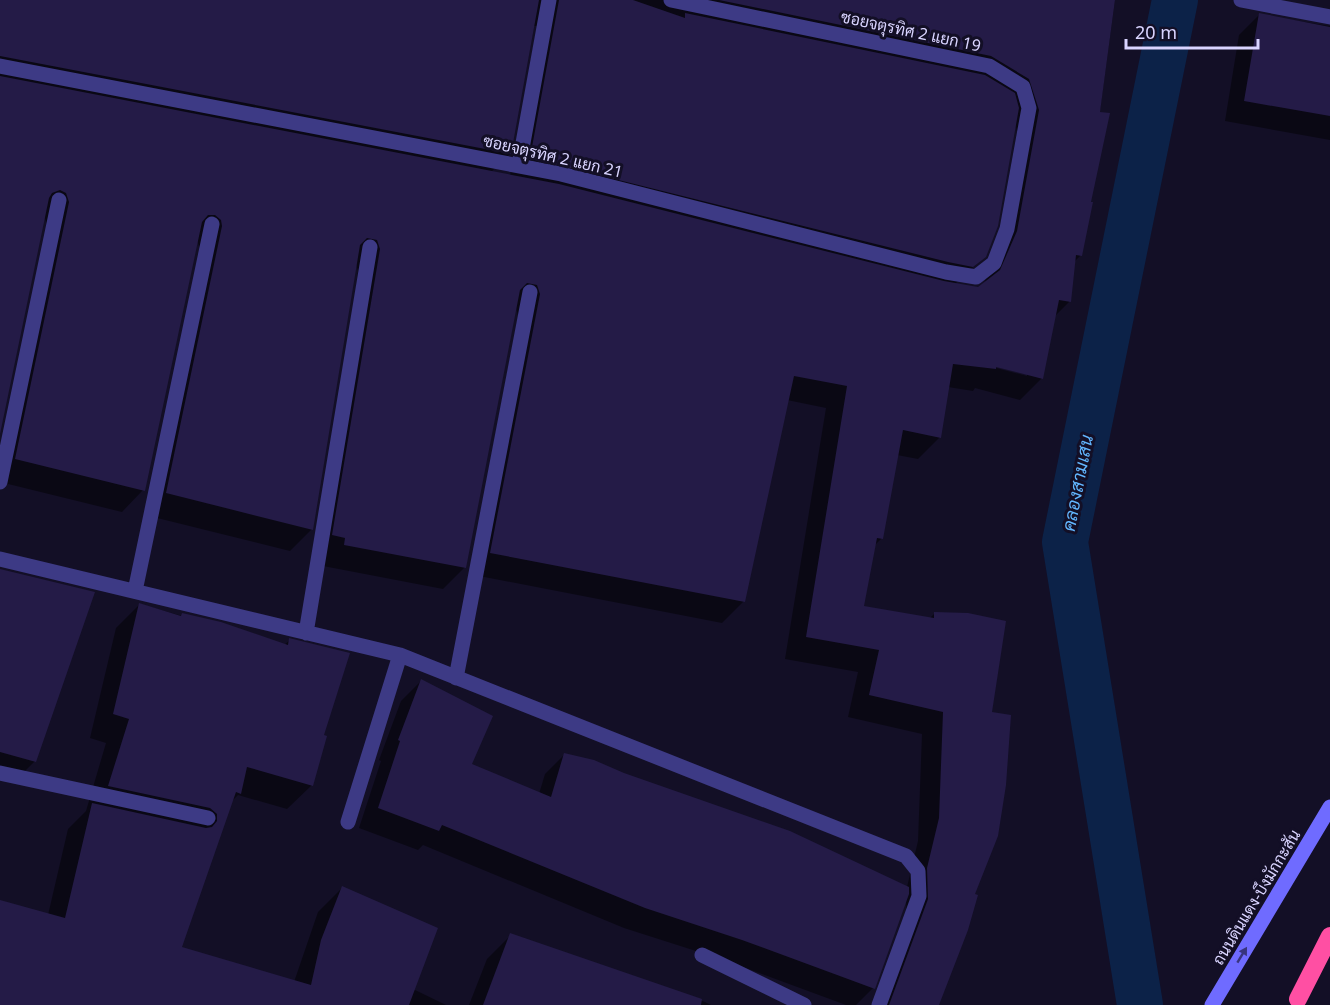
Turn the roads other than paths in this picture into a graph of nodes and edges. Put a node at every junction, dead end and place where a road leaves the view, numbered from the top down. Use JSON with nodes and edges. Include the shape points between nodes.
{"nodes":[{"id":1,"x":549,"y":0,"type":"edge"},
{"id":2,"x":671,"y":0,"type":"edge"},
{"id":3,"x":1241,"y":0,"type":"edge"},
{"id":4,"x":1330,"y":17,"type":"edge"},
{"id":5,"x":0,"y":66,"type":"edge"},
{"id":6,"x":519,"y":165,"type":"junction"},
{"id":7,"x":1018,"y":168,"type":"joint"},
{"id":8,"x":59,"y":200,"type":"dead end"},
{"id":9,"x":212,"y":224,"type":"dead end"},
{"id":10,"x":370,"y":247,"type":"dead end"},
{"id":11,"x":530,"y":292,"type":"dead end"},
{"id":12,"x":0,"y":482,"type":"edge"},
{"id":13,"x":0,"y":559,"type":"edge"},
{"id":14,"x":135,"y":591,"type":"junction"},
{"id":15,"x":306,"y":633,"type":"junction"},
{"id":16,"x":400,"y":655,"type":"junction"},
{"id":17,"x":456,"y":678,"type":"junction"},
{"id":18,"x":0,"y":773,"type":"edge"},
{"id":19,"x":1330,"y":807,"type":"edge"},
{"id":20,"x":208,"y":818,"type":"dead end"},
{"id":21,"x":348,"y":822,"type":"dead end"},
{"id":22,"x":1330,"y":936,"type":"edge"},
{"id":23,"x":1330,"y":947,"type":"edge"},
{"id":24,"x":702,"y":955,"type":"dead end"},
{"id":25,"x":1296,"y":1002,"type":"edge"},
{"id":26,"x":804,"y":1005,"type":"edge"},
{"id":27,"x":879,"y":1005,"type":"edge"},
{"id":28,"x":1212,"y":1005,"type":"edge"}],
"edges":[{"from":1,"to":6,"type":"street"},
{"from":2,"to":7,"type":"street","name":"ซอยจตุรทิศ 2 แยก 19","via":[[989,66],[1023,87],[1029,108]]},
{"from":3,"to":4,"type":"street"},
{"from":5,"to":6,"type":"street","name":"ซอยจตุรทิศ 2 แยก 21"},
{"from":6,"to":7,"type":"street","name":"ซอยจตุรทิศ 2 แยก 21","via":[[976,277],[994,263],[1007,229]]},
{"from":8,"to":12,"type":"street"},
{"from":9,"to":14,"type":"street"},
{"from":10,"to":15,"type":"street"},
{"from":11,"to":17,"type":"street"},
{"from":13,"to":14,"type":"street"},
{"from":14,"to":15,"type":"street"},
{"from":15,"to":16,"type":"street"},
{"from":16,"to":17,"type":"street"},
{"from":16,"to":21,"type":"street"},
{"from":17,"to":27,"type":"street","via":[[906,856],[918,871],[919,896]]},
{"from":18,"to":20,"type":"street"},
{"from":28,"to":19,"type":"street","name":"ถนนดินแดง-บึงมักกะสัน","one_way":true},
{"from":22,"to":25,"type":"highway"},
{"from":23,"to":25,"type":"highway"},
{"from":24,"to":26,"type":"street"}]}
